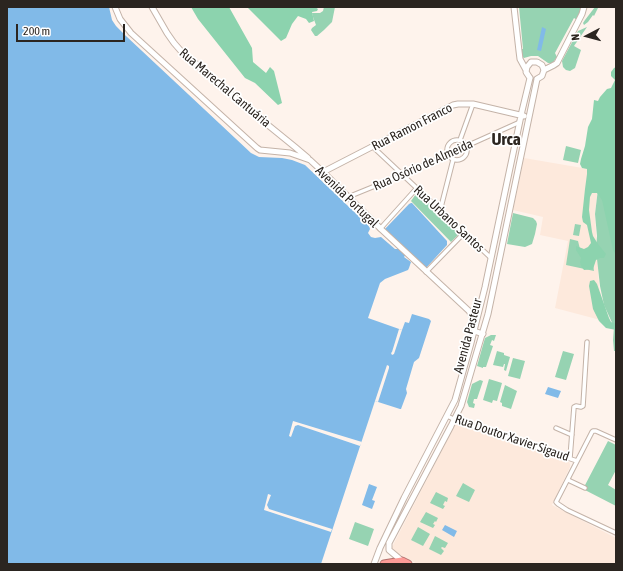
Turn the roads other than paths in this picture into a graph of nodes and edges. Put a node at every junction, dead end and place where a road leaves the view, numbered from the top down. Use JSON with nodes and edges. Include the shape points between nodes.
{"nodes":[{"id":1,"x":115,"y":7,"type":"edge"},
{"id":2,"x":152,"y":7,"type":"edge"},
{"id":3,"x":514,"y":7,"type":"edge"},
{"id":4,"x":584,"y":7,"type":"edge"},
{"id":5,"x":526,"y":70,"type":"junction"},
{"id":6,"x":544,"y":70,"type":"junction"},
{"id":7,"x":530,"y":78,"type":"junction"},
{"id":8,"x":537,"y":79,"type":"junction"},
{"id":9,"x":473,"y":104,"type":"junction"},
{"id":10,"x":521,"y":116,"type":"junction"},
{"id":11,"x":528,"y":117,"type":"junction"},
{"id":12,"x":520,"y":122,"type":"junction"},
{"id":13,"x":460,"y":140,"type":"junction"},
{"id":14,"x":372,"y":146,"type":"junction"},
{"id":15,"x":467,"y":146,"type":"junction"},
{"id":16,"x":295,"y":147,"type":"junction"},
{"id":17,"x":290,"y":153,"type":"junction"},
{"id":18,"x":448,"y":154,"type":"junction"},
{"id":19,"x":310,"y":160,"type":"junction"},
{"id":20,"x":453,"y":160,"type":"junction"},
{"id":21,"x":512,"y":162,"type":"junction"},
{"id":22,"x":519,"y":163,"type":"junction"},
{"id":23,"x":323,"y":172,"type":"junction"},
{"id":24,"x":402,"y":175,"type":"junction"},
{"id":25,"x":416,"y":189,"type":"junction"},
{"id":26,"x":348,"y":197,"type":"junction"},
{"id":27,"x":440,"y":211,"type":"junction"},
{"id":28,"x":381,"y":230,"type":"junction"},
{"id":29,"x":464,"y":233,"type":"junction"},
{"id":30,"x":491,"y":258,"type":"junction"},
{"id":31,"x":425,"y":271,"type":"junction"},
{"id":32,"x":478,"y":316,"type":"junction"},
{"id":33,"x":487,"y":319,"type":"junction"},
{"id":34,"x":474,"y":331,"type":"junction"},
{"id":35,"x":483,"y":334,"type":"junction"},
{"id":36,"x":587,"y":342,"type":"dead end"},
{"id":37,"x":447,"y":416,"type":"junction"},
{"id":38,"x":455,"y":420,"type":"junction"},
{"id":39,"x":556,"y":428,"type":"dead end"},
{"id":40,"x":572,"y":435,"type":"junction"},
{"id":41,"x":616,"y":440,"type":"edge"},
{"id":42,"x":570,"y":458,"type":"junction"},
{"id":43,"x":577,"y":461,"type":"junction"},
{"id":44,"x":568,"y":480,"type":"junction"},
{"id":45,"x":585,"y":488,"type":"dead end"},
{"id":46,"x":404,"y":498,"type":"junction"},
{"id":47,"x":412,"y":501,"type":"junction"},
{"id":48,"x":616,"y":533,"type":"edge"},
{"id":49,"x":405,"y":562,"type":"edge"},
{"id":50,"x":374,"y":564,"type":"edge"},
{"id":51,"x":384,"y":564,"type":"edge"}],
"edges":[{"from":1,"to":17,"type":"street","name":"Avenida Portugal","via":[[120,19],[131,33],[256,148]]},
{"from":2,"to":16,"type":"street","name":"Rua Marechal Cantuária","via":[[181,51]]},
{"from":3,"to":5,"type":"street","via":[[520,59]]},
{"from":4,"to":6,"type":"street","via":[[557,63]]},
{"from":5,"to":6,"type":"street","via":[[528,64],[534,62],[542,65]]},
{"from":5,"to":7,"type":"street"},
{"from":6,"to":8,"type":"street","via":[[542,76]]},
{"from":7,"to":8,"type":"street"},
{"from":7,"to":10,"type":"street","name":"Avenida Pasteur"},
{"from":8,"to":11,"type":"street","name":"Avenida Pasteur"},
{"from":9,"to":10,"type":"street","name":"Rua Ramon Franco"},
{"from":9,"to":13,"type":"street"},
{"from":9,"to":14,"type":"street","name":"Rua Ramon Franco","via":[[453,105]]},
{"from":10,"to":11,"type":"street","name":"Rua Ramon Franco"},
{"from":10,"to":12,"type":"street","name":"Avenida Pasteur"},
{"from":11,"to":22,"type":"street","name":"Avenida Pasteur"},
{"from":12,"to":15,"type":"street","name":"Rua Osório de Almeida"},
{"from":12,"to":21,"type":"street","name":"Avenida Pasteur"},
{"from":13,"to":15,"type":"street"},
{"from":13,"to":18,"type":"street","via":[[449,143]]},
{"from":14,"to":23,"type":"street","name":"Rua Ramon Franco"},
{"from":14,"to":24,"type":"street","name":"Rua Urbano Santos"},
{"from":15,"to":18,"type":"street","name":"Rua Osório de Almeida"},
{"from":15,"to":20,"type":"street","via":[[466,156],[460,160]]},
{"from":16,"to":17,"type":"street"},
{"from":16,"to":19,"type":"street","name":"Rua Marechal Cantuária"},
{"from":17,"to":19,"type":"street","name":"Avenida Portugal"},
{"from":18,"to":20,"type":"street"},
{"from":18,"to":24,"type":"street","name":"Rua Osório de Almeida"},
{"from":19,"to":23,"type":"street","name":"Avenida Portugal"},
{"from":20,"to":27,"type":"street"},
{"from":21,"to":22,"type":"street"},
{"from":21,"to":30,"type":"street","name":"Avenida Pasteur"},
{"from":22,"to":33,"type":"street","name":"Avenida Pasteur"},
{"from":23,"to":26,"type":"street","name":"Avenida Portugal"},
{"from":24,"to":25,"type":"street","name":"Rua Urbano Santos"},
{"from":24,"to":26,"type":"street","name":"Rua Osório de Almeida"},
{"from":25,"to":27,"type":"street","name":"Rua Urbano Santos"},
{"from":25,"to":28,"type":"street"},
{"from":26,"to":28,"type":"street","name":"Avenida Portugal"},
{"from":27,"to":29,"type":"street","name":"Rua Urbano Santos"},
{"from":28,"to":31,"type":"street","name":"Avenida Portugal"},
{"from":29,"to":30,"type":"street","name":"Rua Urbano Santos"},
{"from":29,"to":31,"type":"street"},
{"from":30,"to":32,"type":"street","name":"Avenida Pasteur"},
{"from":31,"to":34,"type":"street","name":"Avenida Portugal","via":[[469,311]]},
{"from":32,"to":33,"type":"street"},
{"from":32,"to":34,"type":"street","name":"Avenida Pasteur"},
{"from":33,"to":35,"type":"street","name":"Avenida Pasteur"},
{"from":34,"to":35,"type":"street"},
{"from":34,"to":37,"type":"street","name":"Avenida Pasteur","via":[[455,400]]},
{"from":35,"to":38,"type":"street","name":"Avenida Pasteur"},
{"from":36,"to":40,"type":"street","via":[[582,406],[574,407]]},
{"from":37,"to":38,"type":"street","name":"Rua Doutor Xavier Sigaud"},
{"from":37,"to":46,"type":"street","name":"Avenida Pasteur"},
{"from":38,"to":42,"type":"street","name":"Rua Doutor Xavier Sigaud"},
{"from":38,"to":47,"type":"street","name":"Avenida Pasteur"},
{"from":39,"to":40,"type":"street"},
{"from":40,"to":42,"type":"street"},
{"from":41,"to":43,"type":"street","via":[[593,431]]},
{"from":42,"to":43,"type":"street","name":"Rua Doutor Xavier Sigaud"},
{"from":43,"to":44,"type":"street"},
{"from":44,"to":45,"type":"street"},
{"from":44,"to":48,"type":"street","via":[[556,502],[567,510]]},
{"from":46,"to":47,"type":"street"},
{"from":46,"to":50,"type":"street","name":"Avenida Pasteur"},
{"from":47,"to":49,"type":"street","name":"Avenida Pasteur","via":[[389,547],[391,552]]},
{"from":49,"to":51,"type":"highway","name":"Avenida Pasteur"}]}
